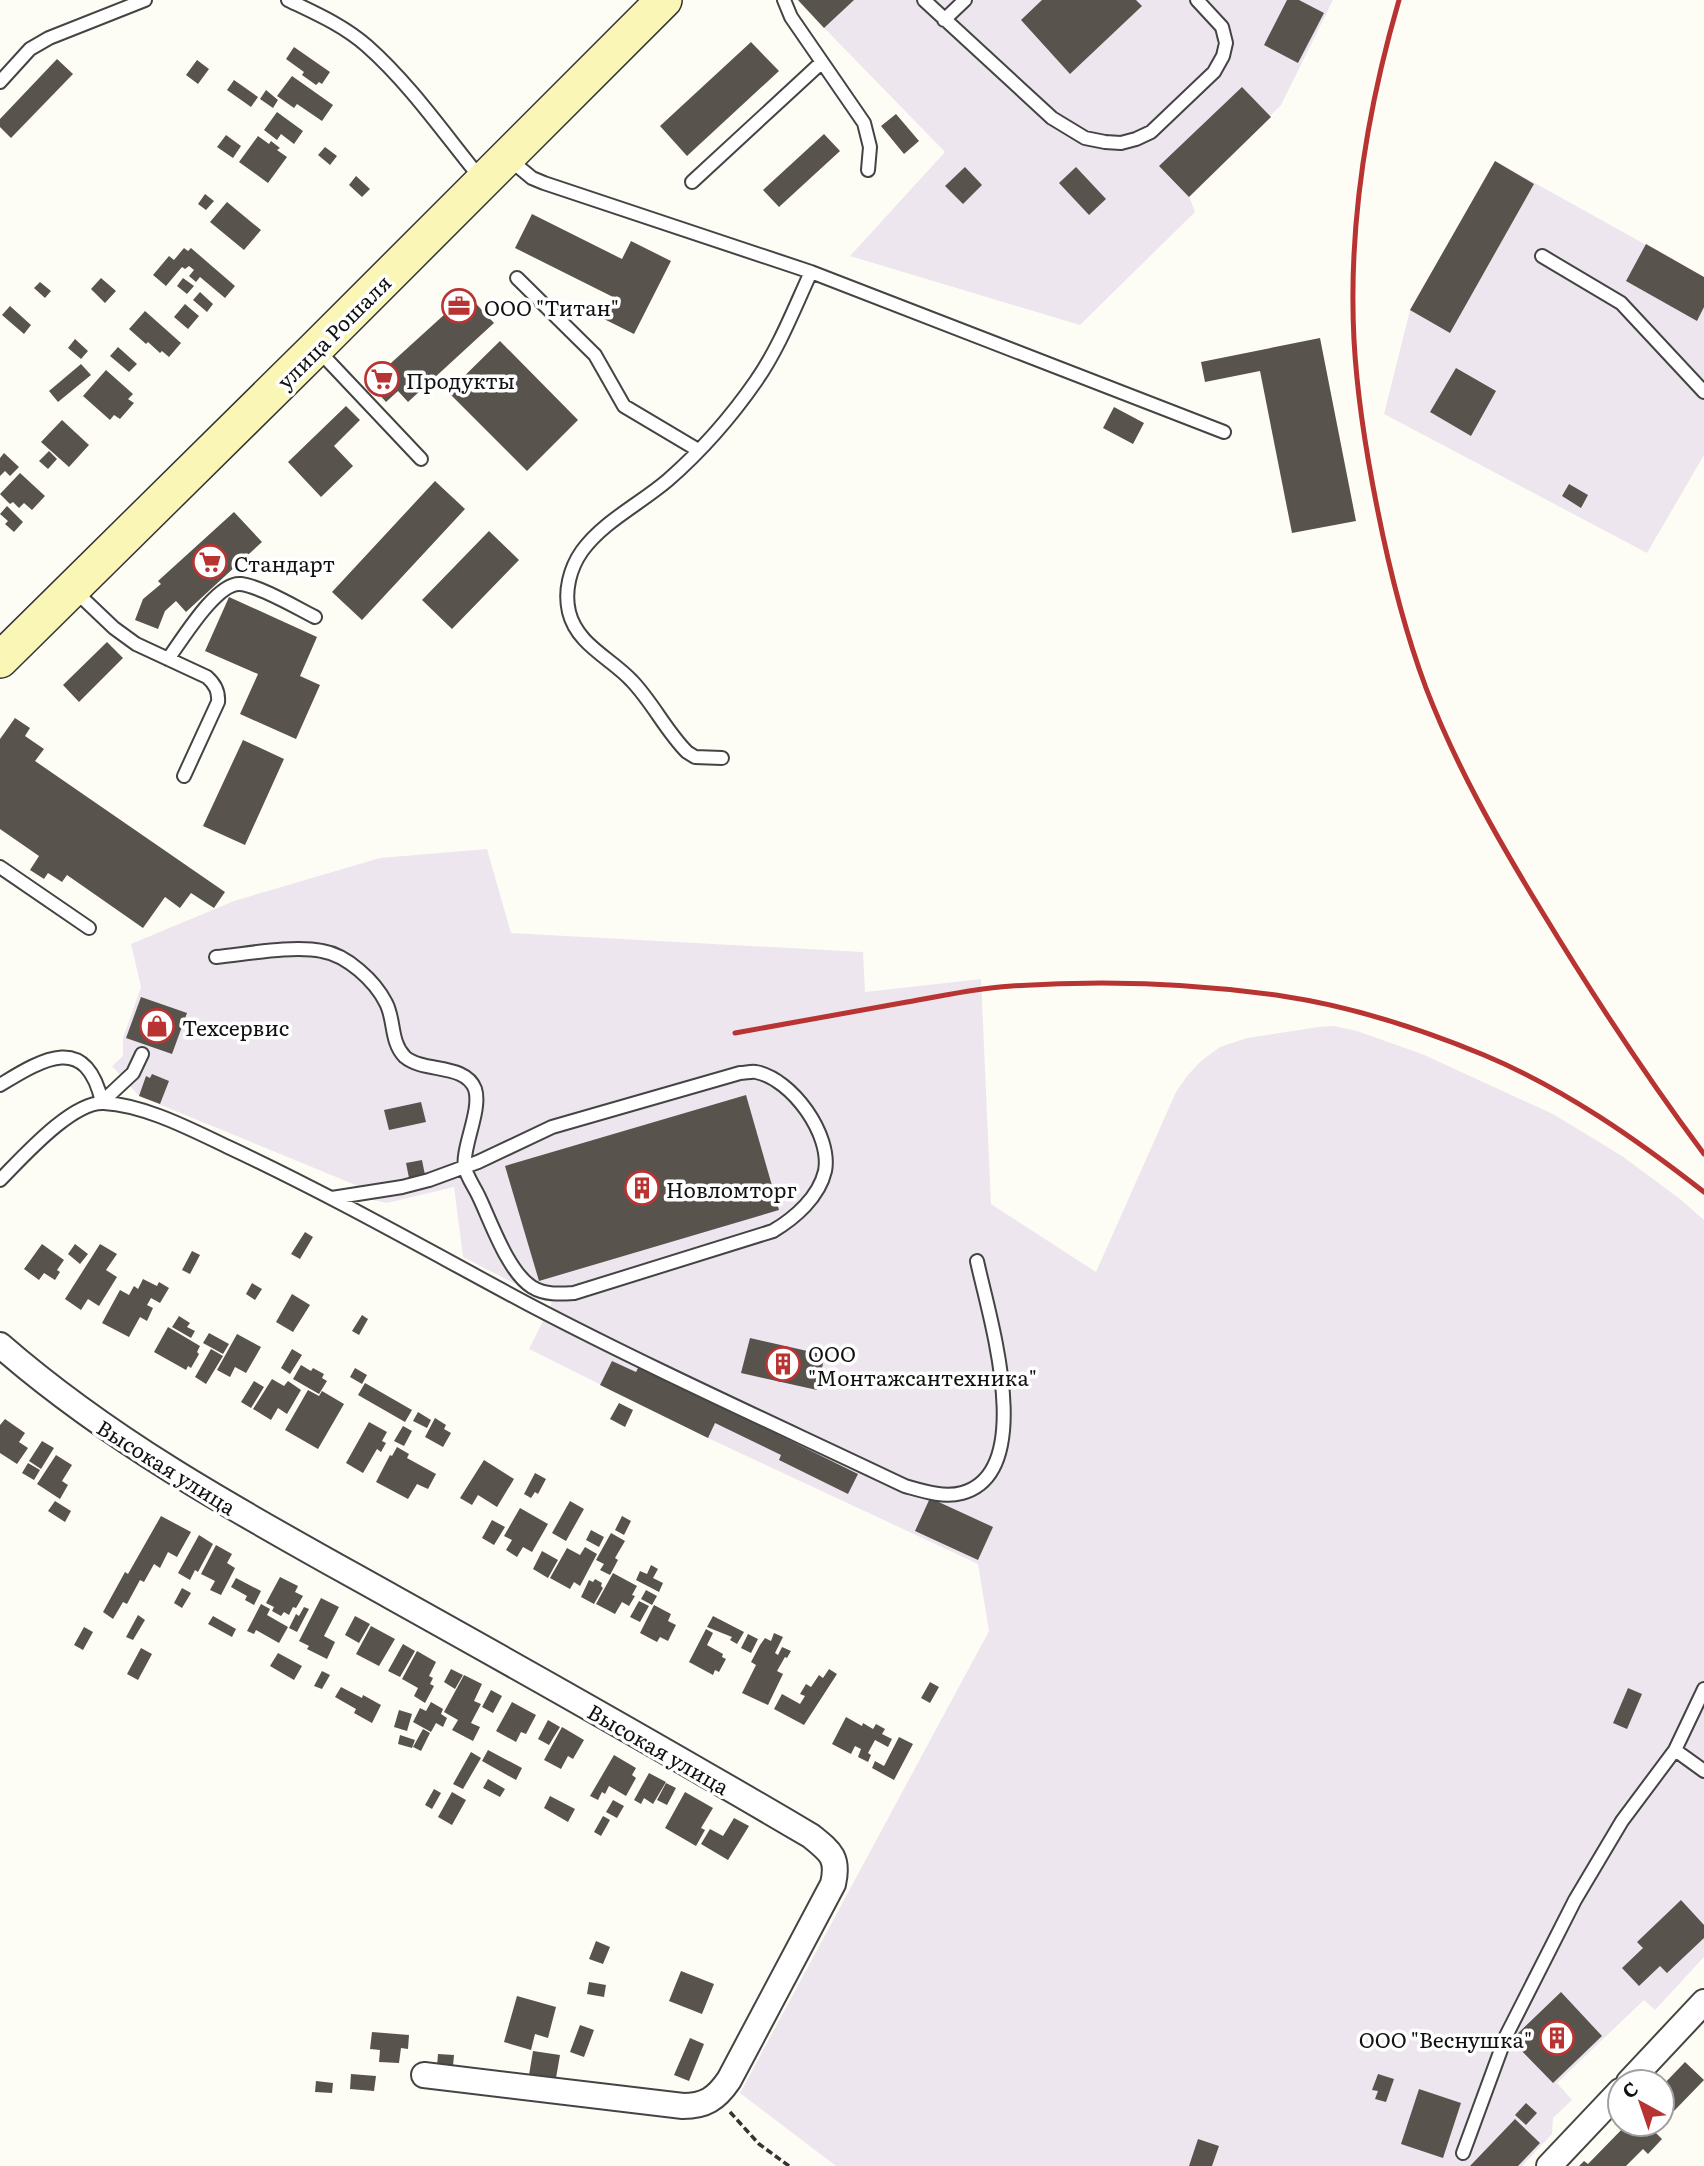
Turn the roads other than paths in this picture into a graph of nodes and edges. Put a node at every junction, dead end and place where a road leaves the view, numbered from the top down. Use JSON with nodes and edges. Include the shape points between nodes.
{"nodes":[{"id":1,"x":145,"y":0,"type":"edge"},
{"id":2,"x":288,"y":0,"type":"edge"},
{"id":3,"x":664,"y":0,"type":"edge"},
{"id":4,"x":785,"y":0,"type":"edge"},
{"id":5,"x":924,"y":0,"type":"edge"},
{"id":6,"x":965,"y":0,"type":"edge"},
{"id":7,"x":1197,"y":0,"type":"edge"},
{"id":8,"x":944,"y":20,"type":"junction"},
{"id":9,"x":822,"y":62,"type":"junction"},
{"id":10,"x":0,"y":82,"type":"edge"},
{"id":11,"x":494,"y":169,"type":"junction"},
{"id":12,"x":868,"y":170,"type":"dead end"},
{"id":13,"x":692,"y":182,"type":"dead end"},
{"id":14,"x":1542,"y":256,"type":"dead end"},
{"id":15,"x":811,"y":272,"type":"junction"},
{"id":16,"x":517,"y":278,"type":"dead end"},
{"id":17,"x":316,"y":348,"type":"junction"},
{"id":18,"x":1704,"y":393,"type":"edge"},
{"id":19,"x":1224,"y":432,"type":"dead end"},
{"id":20,"x":698,"y":450,"type":"junction"},
{"id":21,"x":421,"y":459,"type":"dead end"},
{"id":22,"x":73,"y":589,"type":"junction"},
{"id":23,"x":316,"y":617,"type":"dead end"},
{"id":24,"x":168,"y":659,"type":"junction"},
{"id":25,"x":0,"y":660,"type":"edge"},
{"id":26,"x":722,"y":758,"type":"dead end"},
{"id":27,"x":184,"y":776,"type":"dead end"},
{"id":28,"x":0,"y":867,"type":"edge"},
{"id":29,"x":89,"y":928,"type":"dead end"},
{"id":30,"x":216,"y":957,"type":"dead end"},
{"id":31,"x":142,"y":1054,"type":"dead end"},
{"id":32,"x":0,"y":1085,"type":"edge"},
{"id":33,"x":102,"y":1102,"type":"junction"},
{"id":34,"x":465,"y":1167,"type":"junction"},
{"id":35,"x":0,"y":1180,"type":"edge"},
{"id":36,"x":332,"y":1198,"type":"junction"},
{"id":37,"x":977,"y":1261,"type":"dead end"},
{"id":38,"x":0,"y":1345,"type":"edge"},
{"id":39,"x":1704,"y":1689,"type":"edge"},
{"id":40,"x":1675,"y":1750,"type":"junction"},
{"id":41,"x":1704,"y":1771,"type":"edge"},
{"id":42,"x":1704,"y":2002,"type":"edge"},
{"id":43,"x":1642,"y":2068,"type":"edge"},
{"id":44,"x":424,"y":2075,"type":"dead end"},
{"id":45,"x":1606,"y":2106,"type":"edge"},
{"id":46,"x":1463,"y":2153,"type":"dead end"},
{"id":47,"x":1549,"y":2166,"type":"edge"}],
"edges":[{"from":1,"to":10,"type":"lane","via":[[49,38],[30,49]]},
{"from":2,"to":11,"type":"lane","via":[[366,46]]},
{"from":3,"to":11,"type":"main road","name":"улица Рошаля"},
{"from":4,"to":9,"type":"lane","via":[[791,17]]},
{"from":5,"to":8,"type":"lane"},
{"from":6,"to":8,"type":"lane"},
{"from":7,"to":8,"type":"lane","via":[[1222,27],[1223,57],[1214,72],[1151,132],[1121,143],[1085,138],[1052,118]]},
{"from":9,"to":12,"type":"lane","via":[[864,122],[870,147]]},
{"from":9,"to":13,"type":"lane"},
{"from":11,"to":15,"type":"lane","via":[[520,170],[544,183]]},
{"from":11,"to":17,"type":"main road","name":"улица Рошаля"},
{"from":14,"to":18,"type":"lane","via":[[1621,303]]},
{"from":15,"to":19,"type":"lane"},
{"from":15,"to":20,"type":"lane","via":[[757,380]]},
{"from":16,"to":20,"type":"lane","via":[[596,355],[624,406]]},
{"from":17,"to":21,"type":"lane"},
{"from":17,"to":22,"type":"main road","name":"улица Рошаля"},
{"from":20,"to":26,"type":"lane","via":[[669,479],[593,538],[569,578],[568,611],[583,638],[632,681],[681,746],[695,757]]},
{"from":22,"to":24,"type":"lane","via":[[124,636]]},
{"from":22,"to":25,"type":"main road","name":"улица Рошаля"},
{"from":23,"to":24,"type":"lane","via":[[251,586],[235,584],[218,594]]},
{"from":24,"to":27,"type":"lane","via":[[207,677],[219,693]]},
{"from":28,"to":29,"type":"lane"},
{"from":30,"to":34,"type":"lane","via":[[324,951],[363,974],[386,1002],[395,1040],[407,1059],[463,1076],[475,1089]]},
{"from":31,"to":33,"type":"lane","via":[[132,1073]]},
{"from":32,"to":33,"type":"lane","via":[[64,1055],[85,1064]]},
{"from":33,"to":35,"type":"lane","via":[[63,1120]]},
{"from":33,"to":36,"type":"lane","via":[[187,1128]]},
{"from":34,"to":34,"type":"lane","via":[[552,1127],[756,1072],[798,1099],[815,1124],[826,1158],[825,1172],[812,1198],[773,1231],[574,1293],[558,1294],[532,1287],[517,1272]]},
{"from":34,"to":36,"type":"lane","via":[[402,1187]]},
{"from":36,"to":37,"type":"lane","via":[[622,1352],[905,1486],[946,1494],[976,1487],[988,1475],[998,1460],[1004,1431],[1001,1376]]},
{"from":38,"to":44,"type":"street","name":"Высокая улица","via":[[78,1409],[225,1503],[657,1745],[811,1836],[831,1853],[836,1868],[833,1884],[717,2097],[698,2106],[683,2106]]},
{"from":39,"to":40,"type":"lane"},
{"from":40,"to":41,"type":"lane"},
{"from":40,"to":46,"type":"lane","via":[[1622,1821],[1574,1900],[1506,2036]]},
{"from":42,"to":43,"type":"street"},
{"from":45,"to":47,"type":"street"}]}
